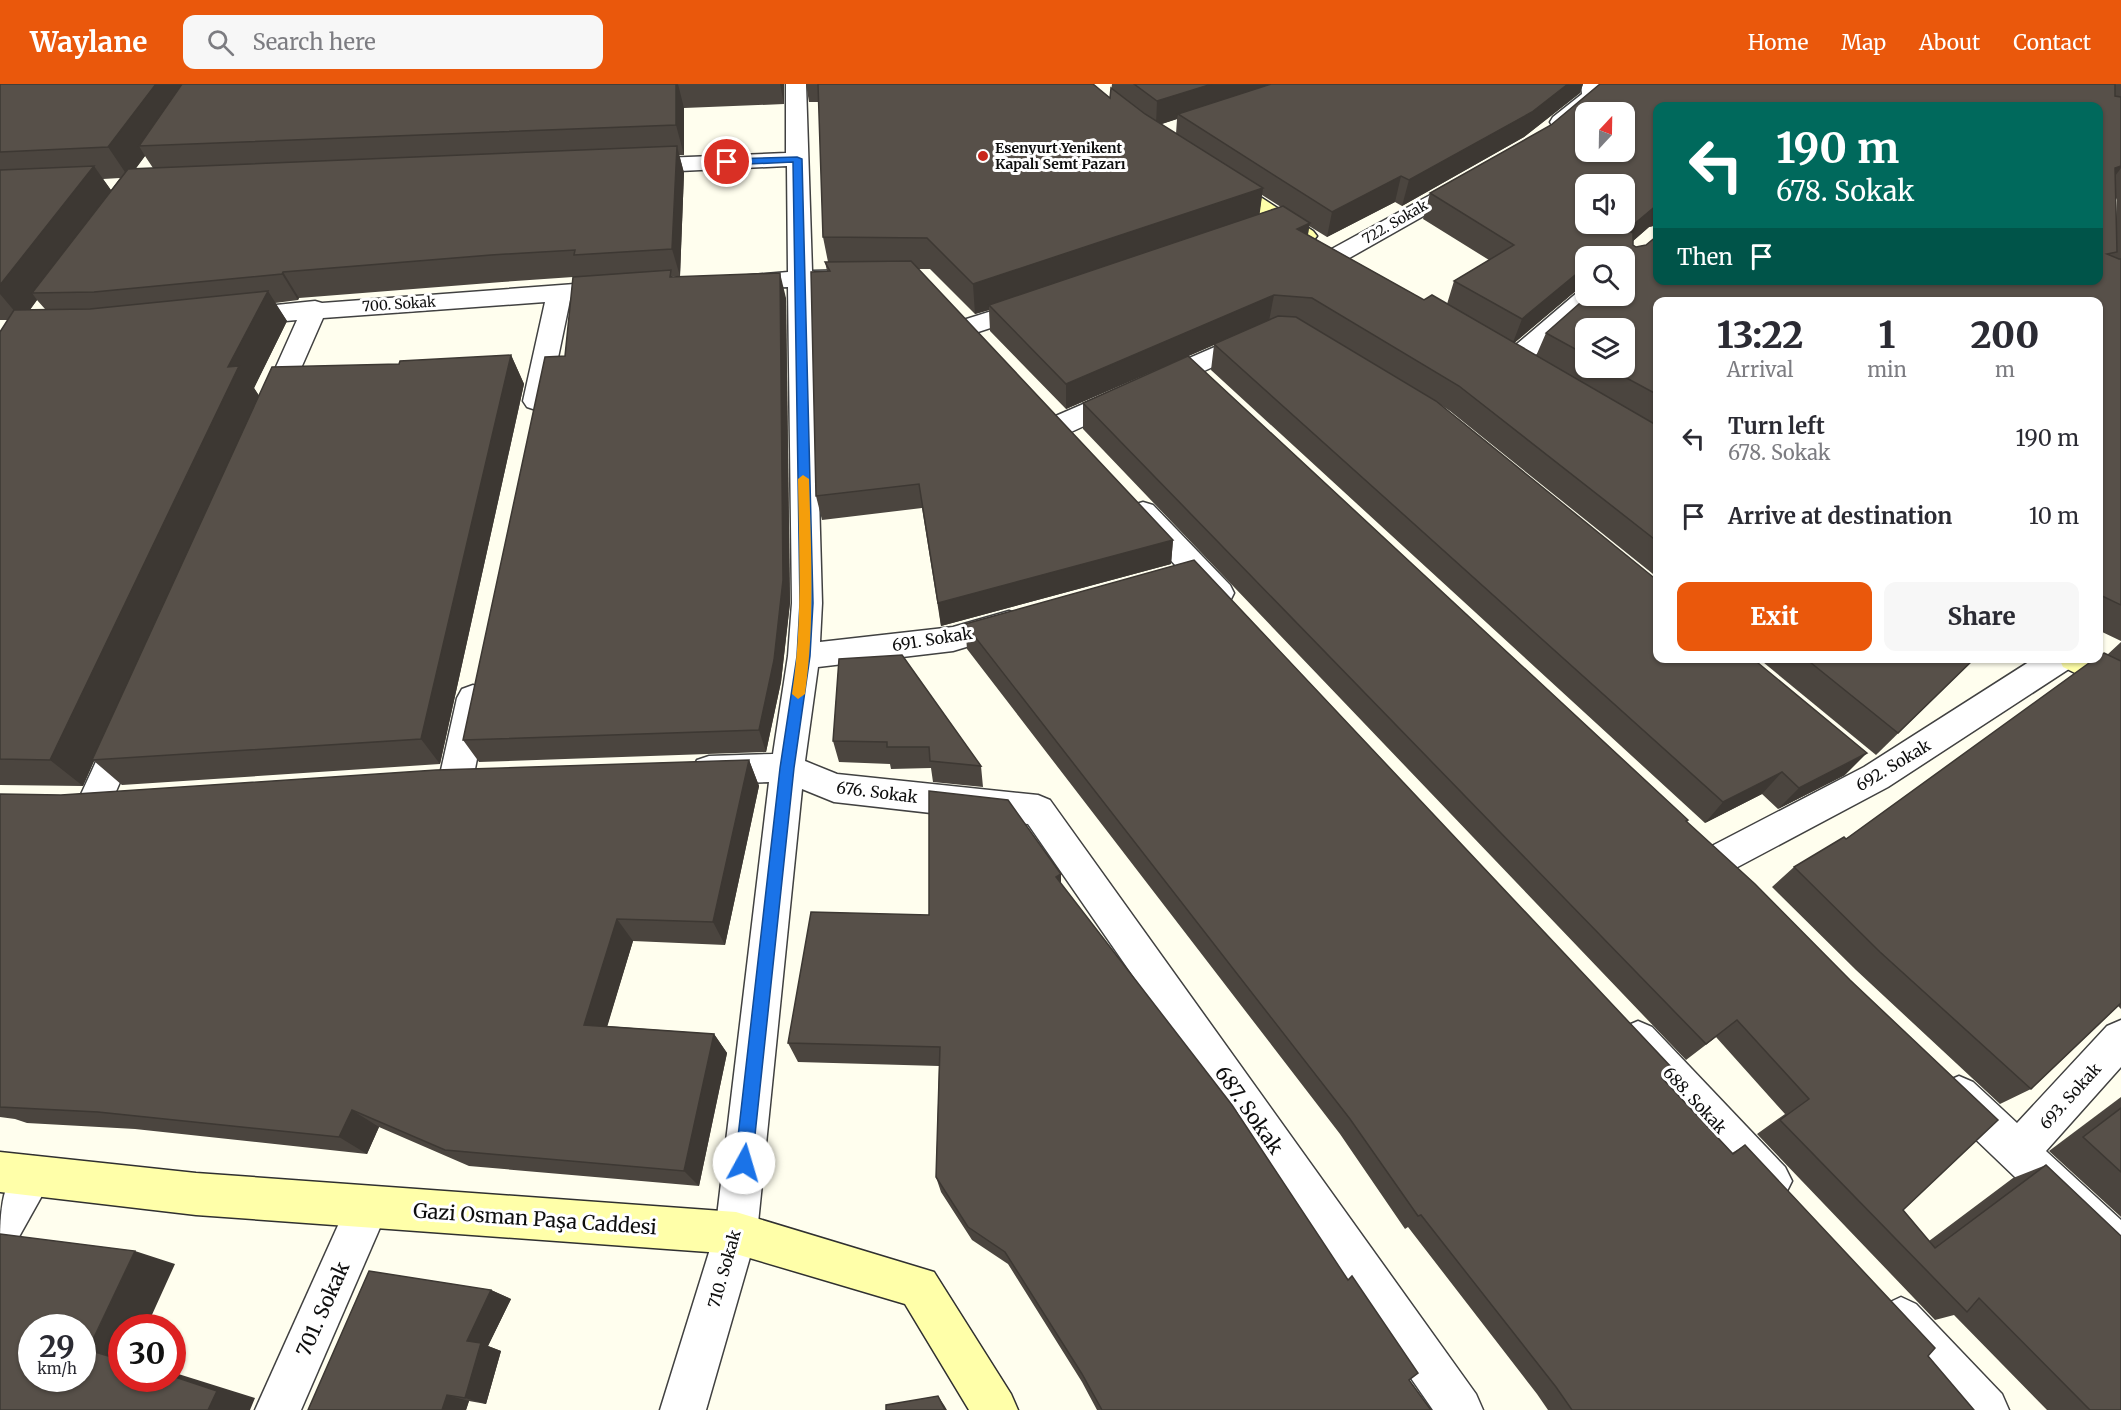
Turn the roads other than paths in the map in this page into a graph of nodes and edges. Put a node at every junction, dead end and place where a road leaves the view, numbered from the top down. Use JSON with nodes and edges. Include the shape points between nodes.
{"nodes":[{"id":1,"x":796,"y":84,"type":"edge"},
{"id":2,"x":1591,"y":84,"type":"edge"},
{"id":3,"x":1542,"y":137,"type":"edge"},
{"id":4,"x":797,"y":159,"type":"junction"},
{"id":5,"x":618,"y":166,"type":"edge"},
{"id":6,"x":1202,"y":170,"type":"edge"},
{"id":7,"x":1481,"y":174,"type":"edge"},
{"id":8,"x":887,"y":277,"type":"edge"},
{"id":9,"x":798,"y":278,"type":"junction"},
{"id":10,"x":714,"y":283,"type":"edge"},
{"id":11,"x":643,"y":288,"type":"edge"},
{"id":12,"x":559,"y":293,"type":"junction"},
{"id":13,"x":1059,"y":297,"type":"edge"},
{"id":14,"x":945,"y":302,"type":"edge"},
{"id":15,"x":1576,"y":306,"type":"edge"},
{"id":16,"x":315,"y":309,"type":"junction"},
{"id":17,"x":220,"y":319,"type":"edge"},
{"id":18,"x":969,"y":327,"type":"junction"},
{"id":19,"x":1278,"y":331,"type":"edge"},
{"id":20,"x":992,"y":352,"type":"edge"},
{"id":21,"x":1512,"y":361,"type":"edge"},
{"id":22,"x":1190,"y":368,"type":"junction"},
{"id":23,"x":1216,"y":392,"type":"edge"},
{"id":24,"x":1038,"y":401,"type":"edge"},
{"id":25,"x":1061,"y":425,"type":"junction"},
{"id":26,"x":262,"y":427,"type":"edge"},
{"id":27,"x":530,"y":432,"type":"edge"},
{"id":28,"x":1085,"y":450,"type":"edge"},
{"id":29,"x":1125,"y":493,"type":"edge"},
{"id":30,"x":1197,"y":570,"type":"junction"},
{"id":31,"x":1164,"y":579,"type":"edge"},
{"id":32,"x":1238,"y":613,"type":"edge"},
{"id":33,"x":1031,"y":617,"type":"edge"},
{"id":34,"x":804,"y":656,"type":"junction"},
{"id":35,"x":2053,"y":663,"type":"edge"},
{"id":36,"x":2083,"y":663,"type":"edge"},
{"id":37,"x":478,"y":675,"type":"edge"},
{"id":38,"x":2121,"y":683,"type":"edge"},
{"id":39,"x":137,"y":706,"type":"edge"},
{"id":40,"x":1848,"y":755,"type":"edge"},
{"id":41,"x":787,"y":768,"type":"junction"},
{"id":42,"x":681,"y":771,"type":"edge"},
{"id":43,"x":492,"y":777,"type":"edge"},
{"id":44,"x":1876,"y":777,"type":"junction"},
{"id":45,"x":456,"y":779,"type":"junction"},
{"id":46,"x":421,"y":781,"type":"edge"},
{"id":47,"x":129,"y":801,"type":"edge"},
{"id":48,"x":58,"y":803,"type":"edge"},
{"id":49,"x":94,"y":803,"type":"junction"},
{"id":50,"x":1038,"y":810,"type":"joint"},
{"id":51,"x":1692,"y":836,"type":"edge"},
{"id":52,"x":1718,"y":860,"type":"junction"},
{"id":53,"x":1743,"y":885,"type":"edge"},
{"id":54,"x":1620,"y":1021,"type":"edge"},
{"id":55,"x":2121,"y":1039,"type":"edge"},
{"id":56,"x":1934,"y":1072,"type":"edge"},
{"id":57,"x":2018,"y":1152,"type":"junction"},
{"id":58,"x":16,"y":1174,"type":"edge"},
{"id":59,"x":1791,"y":1203,"type":"edge"},
{"id":60,"x":368,"y":1208,"type":"junction"},
{"id":61,"x":0,"y":1229,"type":"edge"},
{"id":62,"x":736,"y":1233,"type":"junction"},
{"id":63,"x":2121,"y":1250,"type":"edge"},
{"id":64,"x":1880,"y":1298,"type":"edge"},
{"id":65,"x":278,"y":1410,"type":"edge"},
{"id":66,"x":683,"y":1410,"type":"edge"},
{"id":67,"x":995,"y":1410,"type":"edge"},
{"id":68,"x":1460,"y":1410,"type":"edge"},
{"id":69,"x":1986,"y":1410,"type":"edge"}],
"edges":[{"from":1,"to":4,"type":"street","name":"710. Sokak"},
{"from":2,"to":3,"type":"street","via":[[1593,96]]},
{"from":4,"to":5,"type":"street"},
{"from":4,"to":9,"type":"street","name":"710. Sokak"},
{"from":6,"to":7,"type":"street","name":"722. Sokak","via":[[1271,225],[1346,262]]},
{"from":8,"to":9,"type":"street"},
{"from":9,"to":10,"type":"street"},
{"from":9,"to":34,"type":"street","name":"710. Sokak","via":[[807,603]]},
{"from":11,"to":12,"type":"street","name":"700. Sokak"},
{"from":12,"to":16,"type":"street","name":"700. Sokak"},
{"from":12,"to":27,"type":"street"},
{"from":13,"to":18,"type":"street"},
{"from":14,"to":18,"type":"street"},
{"from":15,"to":21,"type":"street"},
{"from":16,"to":17,"type":"street","name":"700. Sokak"},
{"from":16,"to":26,"type":"street"},
{"from":18,"to":20,"type":"street"},
{"from":19,"to":22,"type":"street","via":[[1269,331]]},
{"from":22,"to":23,"type":"street"},
{"from":22,"to":25,"type":"street"},
{"from":24,"to":25,"type":"street"},
{"from":25,"to":28,"type":"street"},
{"from":29,"to":30,"type":"street"},
{"from":30,"to":31,"type":"street"},
{"from":30,"to":32,"type":"street"},
{"from":33,"to":34,"type":"street","name":"691. Sokak","via":[[953,639]]},
{"from":34,"to":41,"type":"street","name":"710. Sokak"},
{"from":35,"to":44,"type":"street","name":"692. Sokak"},
{"from":36,"to":38,"type":"street"},
{"from":37,"to":45,"type":"street"},
{"from":39,"to":49,"type":"street"},
{"from":40,"to":44,"type":"street"},
{"from":41,"to":42,"type":"street","name":"676. Sokak"},
{"from":41,"to":50,"type":"street","name":"676. Sokak","via":[[834,788]]},
{"from":41,"to":62,"type":"street","name":"710. Sokak"},
{"from":43,"to":45,"type":"street"},
{"from":44,"to":52,"type":"street","name":"692. Sokak"},
{"from":45,"to":46,"type":"street"},
{"from":47,"to":49,"type":"street"},
{"from":48,"to":49,"type":"street"},
{"from":50,"to":68,"type":"street","name":"687. Sokak"},
{"from":51,"to":52,"type":"street"},
{"from":52,"to":53,"type":"street"},
{"from":54,"to":59,"type":"street","name":"688. Sokak"},
{"from":55,"to":57,"type":"street","name":"693. Sokak"},
{"from":56,"to":57,"type":"street"},
{"from":57,"to":63,"type":"street"},
{"from":58,"to":60,"type":"street","name":"Gazi Osman Paşa Caddesi"},
{"from":58,"to":61,"type":"street"},
{"from":60,"to":62,"type":"street","name":"Gazi Osman Paşa Caddesi"},
{"from":60,"to":65,"type":"street","name":"701. Sokak"},
{"from":62,"to":66,"type":"street","name":"710. Sokak"},
{"from":62,"to":67,"type":"street","name":"Gazi Osman Paşa Caddesi","via":[[919,1287]]},
{"from":64,"to":69,"type":"street"}]}
